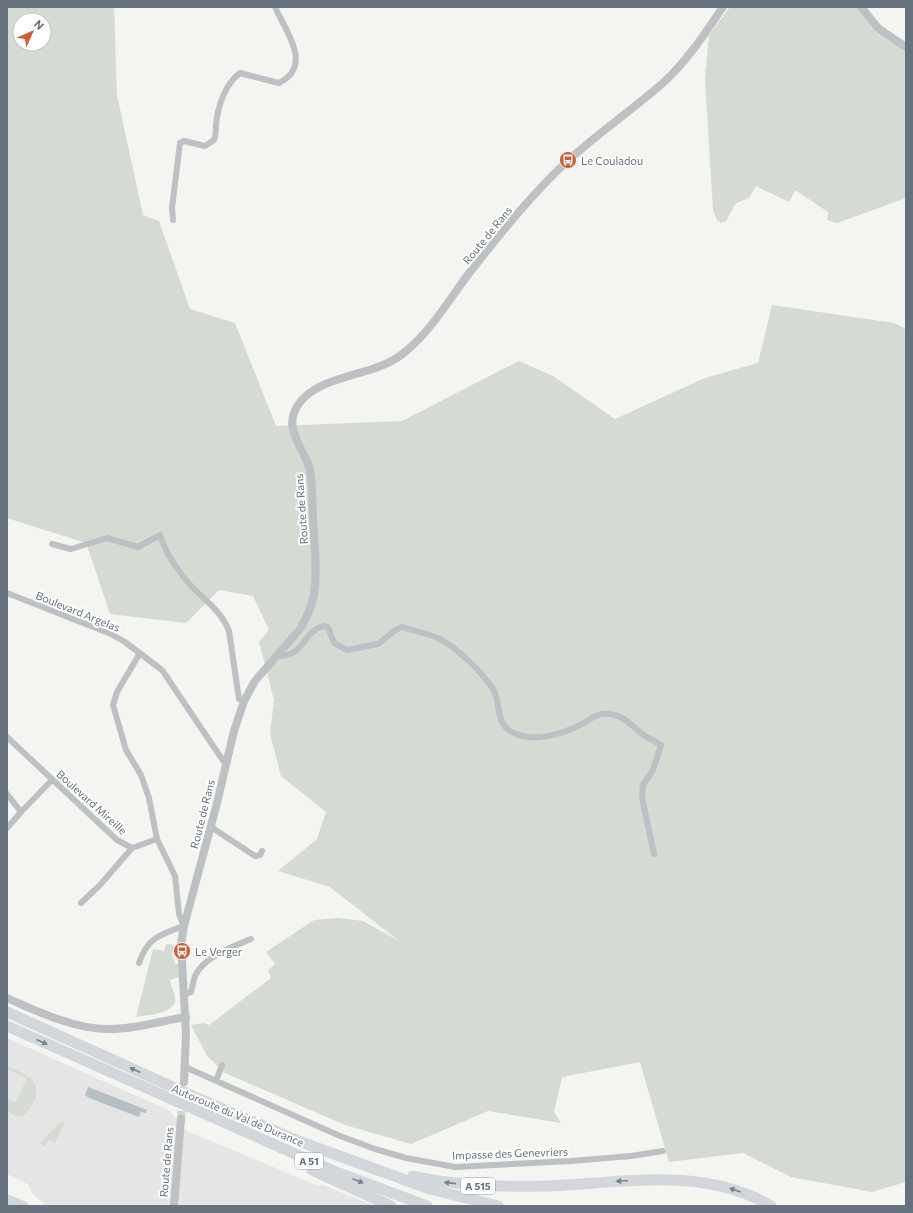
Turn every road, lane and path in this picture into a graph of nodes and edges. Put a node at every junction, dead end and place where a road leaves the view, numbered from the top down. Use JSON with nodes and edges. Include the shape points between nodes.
{"nodes":[{"id":1,"x":275,"y":7,"type":"edge"},
{"id":2,"x":723,"y":7,"type":"edge"},
{"id":3,"x":861,"y":7,"type":"edge"},
{"id":4,"x":906,"y":47,"type":"edge"},
{"id":5,"x":173,"y":220,"type":"dead end"},
{"id":6,"x":52,"y":544,"type":"dead end"},
{"id":7,"x":7,"y":593,"type":"edge"},
{"id":8,"x":140,"y":653,"type":"junction"},
{"id":9,"x":277,"y":656,"type":"junction"},
{"id":10,"x":244,"y":701,"type":"junction"},
{"id":11,"x":7,"y":737,"type":"edge"},
{"id":12,"x":226,"y":765,"type":"junction"},
{"id":13,"x":52,"y":780,"type":"junction"},
{"id":14,"x":7,"y":794,"type":"edge"},
{"id":15,"x":21,"y":812,"type":"junction"},
{"id":16,"x":211,"y":827,"type":"junction"},
{"id":17,"x":7,"y":828,"type":"edge"},
{"id":18,"x":157,"y":839,"type":"junction"},
{"id":19,"x":132,"y":848,"type":"junction"},
{"id":20,"x":262,"y":851,"type":"dead end"},
{"id":21,"x":654,"y":854,"type":"dead end"},
{"id":22,"x":81,"y":903,"type":"dead end"},
{"id":23,"x":184,"y":926,"type":"junction"},
{"id":24,"x":251,"y":939,"type":"dead end"},
{"id":25,"x":139,"y":963,"type":"dead end"},
{"id":26,"x":184,"y":995,"type":"junction"},
{"id":27,"x":7,"y":998,"type":"edge"},
{"id":28,"x":7,"y":1012,"type":"edge"},
{"id":29,"x":186,"y":1017,"type":"junction"},
{"id":30,"x":7,"y":1026,"type":"edge"},
{"id":31,"x":222,"y":1065,"type":"dead end"},
{"id":32,"x":185,"y":1068,"type":"junction"},
{"id":33,"x":216,"y":1081,"type":"junction"},
{"id":34,"x":184,"y":1082,"type":"dead end"},
{"id":35,"x":194,"y":1110,"type":"junction"},
{"id":36,"x":181,"y":1119,"type":"tunnel mouth"},
{"id":37,"x":301,"y":1142,"type":"junction"},
{"id":38,"x":663,"y":1151,"type":"dead end"},
{"id":39,"x":7,"y":1199,"type":"edge"},
{"id":40,"x":24,"y":1206,"type":"edge"},
{"id":41,"x":174,"y":1206,"type":"edge"},
{"id":42,"x":391,"y":1206,"type":"edge"},
{"id":43,"x":427,"y":1206,"type":"edge"},
{"id":44,"x":498,"y":1206,"type":"edge"},
{"id":45,"x":771,"y":1206,"type":"edge"}],
"edges":[{"from":1,"to":5,"type":"street","via":[[295,51],[294,69],[288,78],[279,83],[240,73],[233,78],[227,88],[214,140],[205,146],[184,141],[180,144],[172,208]]},
{"from":2,"to":9,"type":"street","name":"Route de Rans","via":[[691,53],[664,82],[584,145],[552,175],[491,245],[424,334],[407,350],[386,364],[320,387],[300,402],[291,425],[309,468],[311,482],[315,551],[314,595],[305,621]]},
{"from":3,"to":4,"type":"street","via":[[878,28]]},
{"from":6,"to":10,"type":"street","via":[[71,549],[106,538],[138,547],[160,535],[165,551],[178,571],[226,623],[239,699]]},
{"from":7,"to":8,"type":"street","name":"Boulevard Argelas","via":[[111,634]]},
{"from":8,"to":12,"type":"street","name":"Boulevard Argelas","via":[[162,670],[171,681]]},
{"from":8,"to":18,"type":"street","via":[[112,705],[126,750],[142,775]]},
{"from":9,"to":10,"type":"street","name":"Route de Rans","via":[[255,681]]},
{"from":9,"to":21,"type":"street","via":[[287,657],[294,654],[312,632],[323,626],[328,628],[334,643],[347,650],[378,644],[402,627],[440,639],[479,671],[497,698],[500,720],[513,733],[529,737],[559,733],[578,726],[590,717],[603,714],[625,719],[661,745],[653,770],[643,785],[642,798]]},
{"from":10,"to":12,"type":"street","name":"Route de Rans"},
{"from":11,"to":13,"type":"street","name":"Boulevard Mireille"},
{"from":12,"to":16,"type":"street","name":"Route de Rans"},
{"from":13,"to":15,"type":"street"},
{"from":13,"to":19,"type":"street","name":"Boulevard Mireille","via":[[117,840]]},
{"from":14,"to":15,"type":"street"},
{"from":15,"to":17,"type":"street"},
{"from":16,"to":20,"type":"street","via":[[255,856],[260,855]]},
{"from":16,"to":23,"type":"street","name":"Route de Rans"},
{"from":18,"to":19,"type":"street","name":"Boulevard Mireille"},
{"from":18,"to":23,"type":"street","via":[[175,876],[179,914]]},
{"from":19,"to":22,"type":"street"},
{"from":23,"to":25,"type":"street","via":[[154,939],[145,948]]},
{"from":23,"to":26,"type":"street","name":"Route de Rans"},
{"from":24,"to":26,"type":"street","via":[[232,946],[203,964],[195,976],[191,992]]},
{"from":26,"to":29,"type":"street","name":"Route de Rans"},
{"from":27,"to":29,"type":"street","via":[[60,1019],[97,1029],[112,1029]]},
{"from":37,"to":28,"type":"highway","name":"Autoroute du Val de Durance","number":"A 51","one_way":true,"via":[[195,1098]]},
{"from":29,"to":32,"type":"street","name":"Route de Rans"},
{"from":30,"to":35,"type":"highway","name":"Autoroute du Val de Durance","number":"A 51","one_way":true},
{"from":31,"to":33,"type":"street"},
{"from":32,"to":33,"type":"street","name":"Impasse des Genevriers"},
{"from":32,"to":34,"type":"street","name":"Route de Rans"},
{"from":33,"to":38,"type":"street","name":"Impasse des Genevriers","via":[[375,1149],[455,1167],[631,1156]]},
{"from":35,"to":42,"type":"highway","via":[[304,1166]]},
{"from":35,"to":43,"type":"highway","name":"Autoroute du Val de Durance","number":"A 51","one_way":true,"via":[[336,1172]]},
{"from":36,"to":41,"type":"street","name":"Route de Rans"},
{"from":37,"to":44,"type":"highway","name":"Autoroute du Val de Durance","number":"A 51","via":[[430,1189]]},
{"from":45,"to":37,"type":"highway","number":"A 515","one_way":true,"via":[[735,1190],[708,1183],[624,1181],[475,1186],[438,1182],[409,1176]]},
{"from":39,"to":40,"type":"main road"}]}
